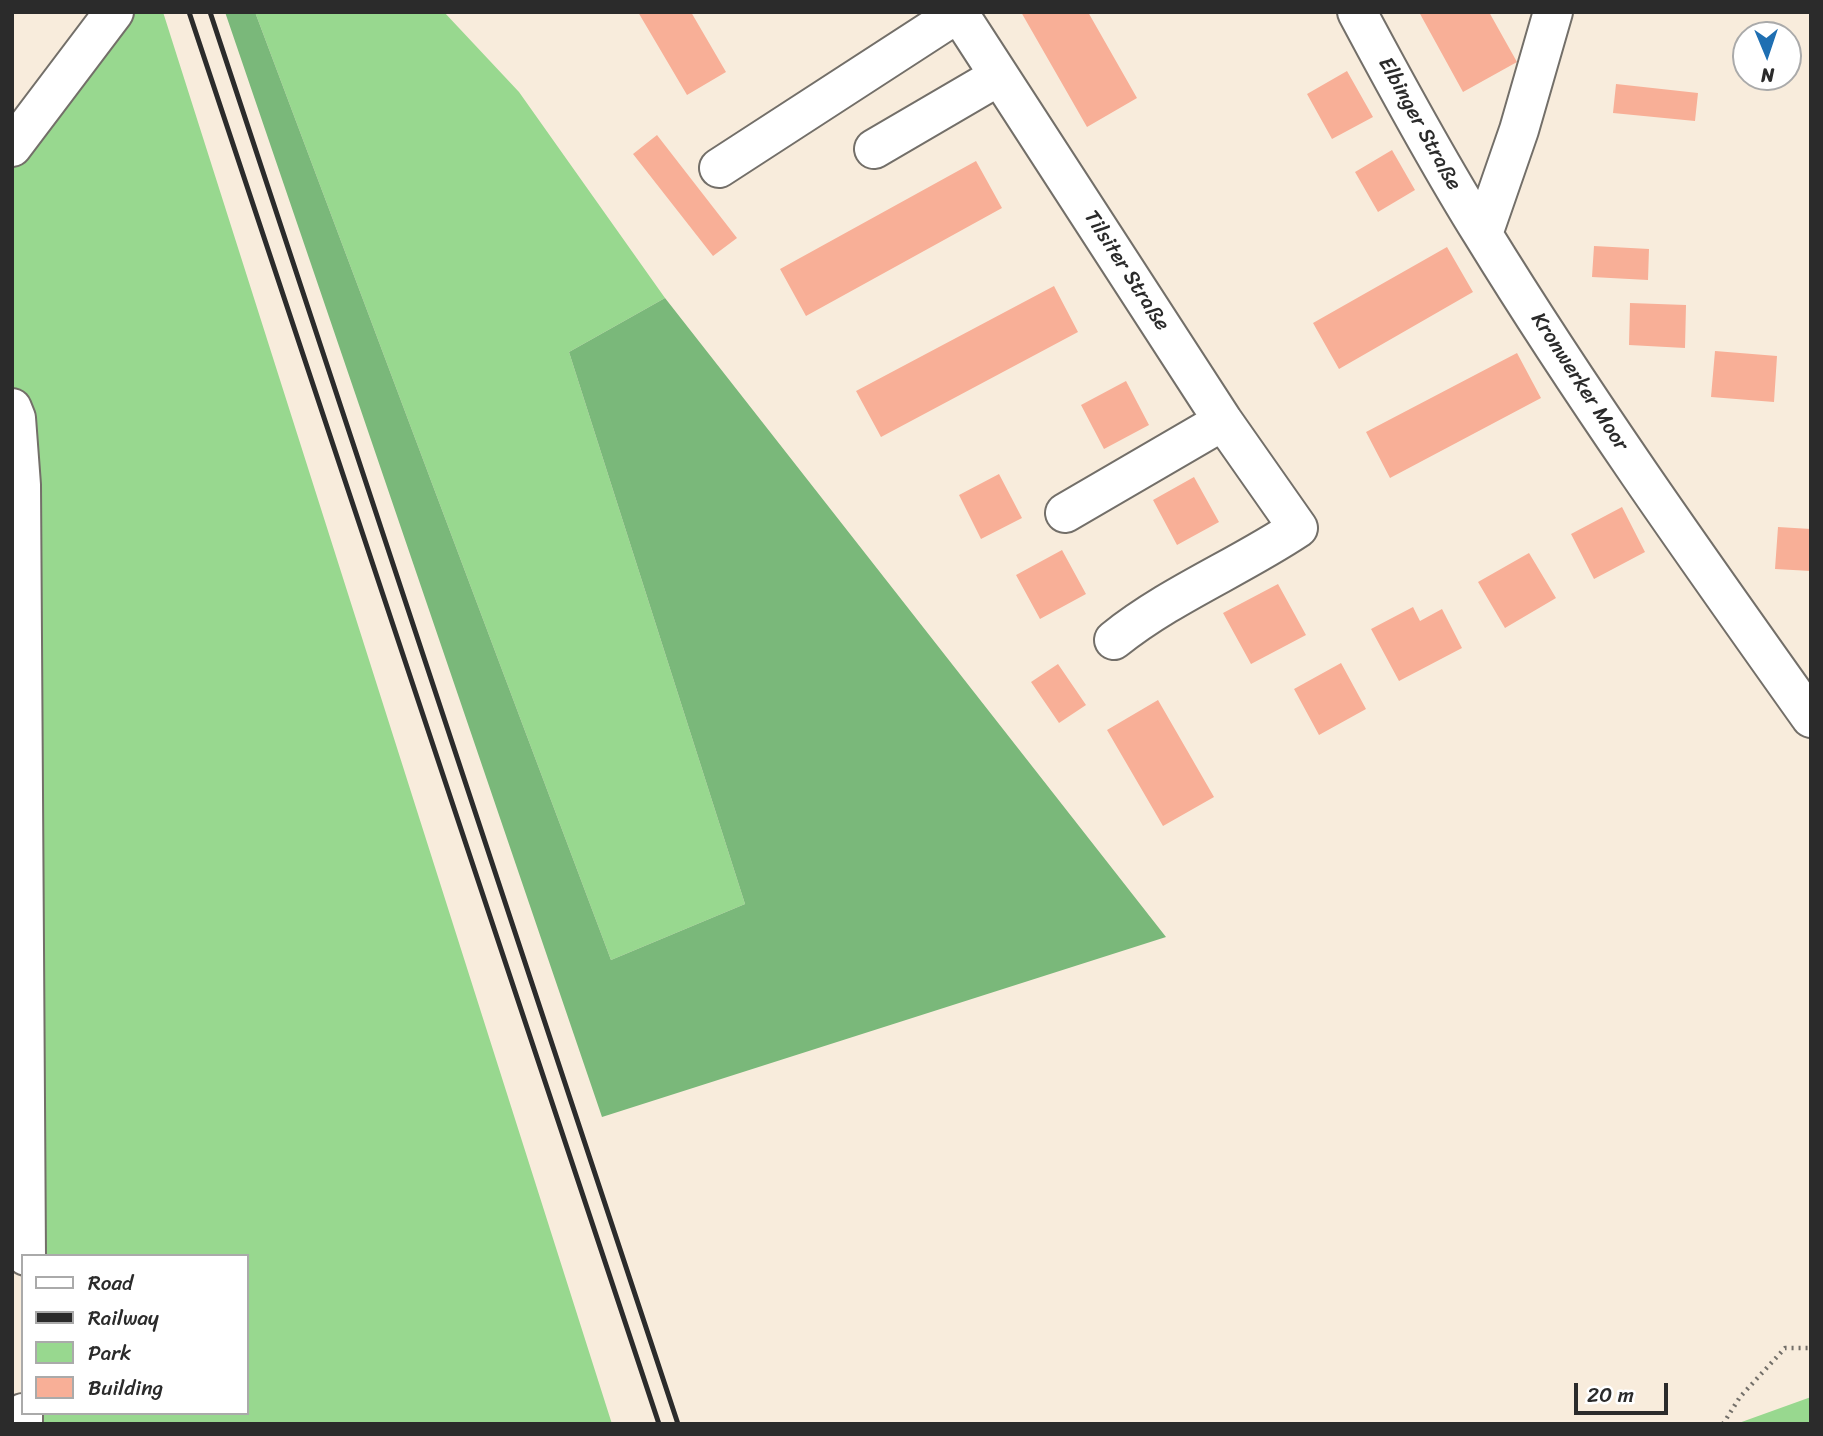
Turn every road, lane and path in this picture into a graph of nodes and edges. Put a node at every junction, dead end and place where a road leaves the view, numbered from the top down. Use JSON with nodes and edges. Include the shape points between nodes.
{"nodes":[{"id":1,"x":114,"y":12,"type":"edge"},
{"id":2,"x":958,"y":12,"type":"edge"},
{"id":3,"x":1357,"y":12,"type":"edge"},
{"id":4,"x":1553,"y":12,"type":"edge"},
{"id":5,"x":999,"y":76,"type":"junction"},
{"id":6,"x":12,"y":147,"type":"edge"},
{"id":7,"x":874,"y":149,"type":"dead end"},
{"id":8,"x":719,"y":168,"type":"dead end"},
{"id":9,"x":1482,"y":234,"type":"junction"},
{"id":10,"x":12,"y":408,"type":"edge"},
{"id":11,"x":1223,"y":421,"type":"junction"},
{"id":12,"x":1065,"y":513,"type":"dead end"},
{"id":13,"x":1114,"y":640,"type":"dead end"},
{"id":14,"x":1811,"y":719,"type":"edge"},
{"id":15,"x":26,"y":1254,"type":"edge"},
{"id":16,"x":1811,"y":1348,"type":"edge"},
{"id":17,"x":1723,"y":1424,"type":"edge"}],
"edges":[{"from":1,"to":6,"type":"street"},
{"from":2,"to":5,"type":"street","name":"Tilsiter Straße"},
{"from":2,"to":8,"type":"street"},
{"from":3,"to":9,"type":"street","name":"Elbinger Straße"},
{"from":4,"to":9,"type":"street","via":[[1519,130]]},
{"from":5,"to":7,"type":"street"},
{"from":5,"to":11,"type":"street","name":"Tilsiter Straße"},
{"from":9,"to":14,"type":"street","name":"Kronwerker Moor","via":[[1647,486]]},
{"from":10,"to":15,"type":"street","via":[[21,485]]},
{"from":11,"to":12,"type":"street"},
{"from":11,"to":13,"type":"street","name":"Tilsiter Straße","via":[[1298,528],[1161,606]]},
{"from":16,"to":17,"type":"path","via":[[1785,1348],[1740,1397]]}]}
